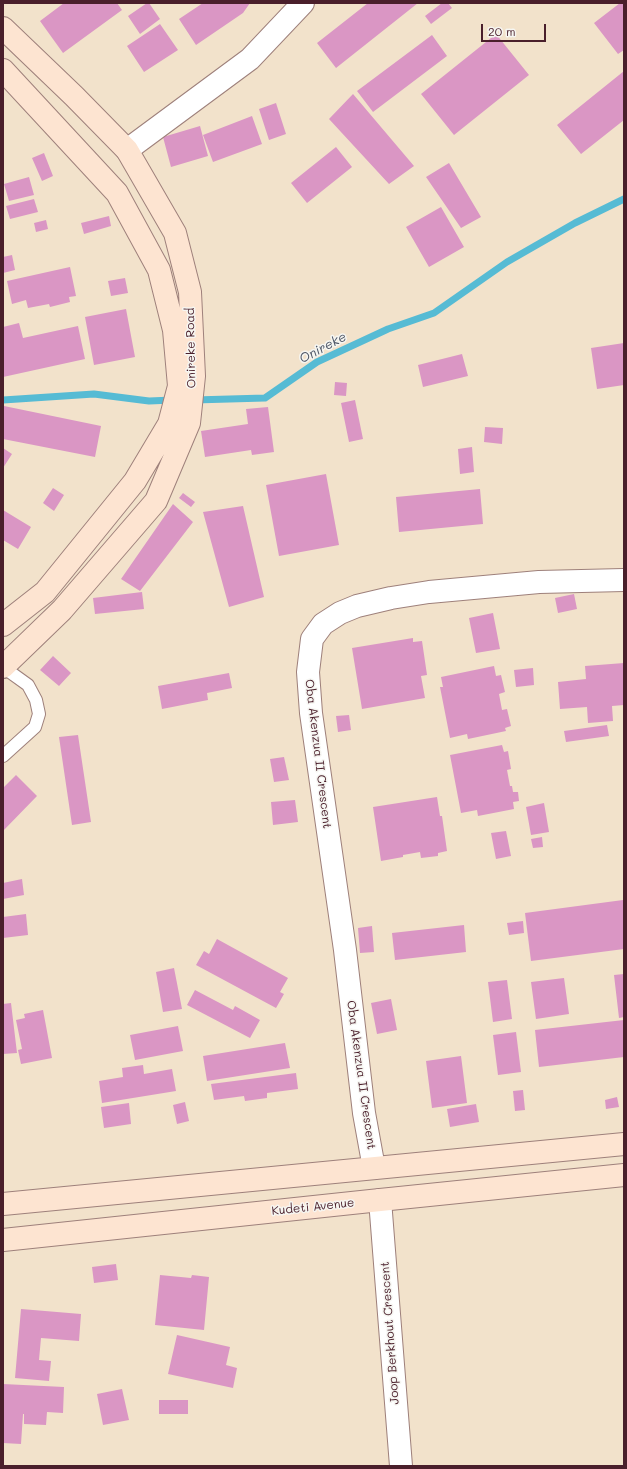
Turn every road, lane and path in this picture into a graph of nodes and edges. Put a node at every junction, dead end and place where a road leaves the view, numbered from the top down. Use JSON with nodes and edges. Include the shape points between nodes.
{"nodes":[{"id":1,"x":304,"y":3,"type":"edge"},
{"id":2,"x":3,"y":28,"type":"edge"},
{"id":3,"x":3,"y":70,"type":"edge"},
{"id":4,"x":127,"y":150,"type":"junction"},
{"id":5,"x":186,"y":386,"type":"junction"},
{"id":6,"x":181,"y":415,"type":"junction"},
{"id":7,"x":624,"y":580,"type":"edge"},
{"id":8,"x":45,"y":592,"type":"junction"},
{"id":9,"x":62,"y":610,"type":"junction"},
{"id":10,"x":3,"y":625,"type":"edge"},
{"id":11,"x":3,"y":667,"type":"edge"},
{"id":12,"x":3,"y":756,"type":"edge"},
{"id":13,"x":624,"y":1144,"type":"edge"},
{"id":14,"x":374,"y":1168,"type":"junction"},
{"id":15,"x":624,"y":1176,"type":"edge"},
{"id":16,"x":380,"y":1200,"type":"junction"},
{"id":17,"x":3,"y":1204,"type":"edge"},
{"id":18,"x":3,"y":1240,"type":"edge"},
{"id":19,"x":400,"y":1466,"type":"edge"}],
"edges":[{"from":1,"to":4,"type":"street","via":[[250,59]]},
{"from":2,"to":4,"type":"main road","name":"Onireke Road"},
{"from":3,"to":5,"type":"main road","name":"Onireke Road","via":[[118,193],[159,270]]},
{"from":4,"to":5,"type":"main road","name":"Onireke Road","via":[[175,233],[190,292],[194,376]]},
{"from":5,"to":6,"type":"main road","name":"Onireke Road"},
{"from":6,"to":8,"type":"main road","name":"Onireke Road","via":[[169,424],[135,481]]},
{"from":6,"to":9,"type":"main road","name":"Onireke Road","via":[[189,423],[156,501]]},
{"from":7,"to":14,"type":"street","name":"Oba Akenzua II Crescent","via":[[539,582],[391,598],[340,613],[323,624],[312,639],[308,672],[311,713],[345,950],[364,1113]]},
{"from":8,"to":9,"type":"main road"},
{"from":8,"to":10,"type":"main road","name":"Onireke Road"},
{"from":9,"to":11,"type":"main road","name":"Onireke Road"},
{"from":11,"to":12,"type":"lane","via":[[28,685],[36,700],[39,714],[35,727]]},
{"from":13,"to":14,"type":"main road"},
{"from":14,"to":17,"type":"main road"},
{"from":15,"to":16,"type":"main road","name":"Kudeti Avenue"},
{"from":16,"to":18,"type":"main road","name":"Kudeti Avenue"},
{"from":16,"to":19,"type":"street","name":"Joop Berkhout Crescent"}]}
